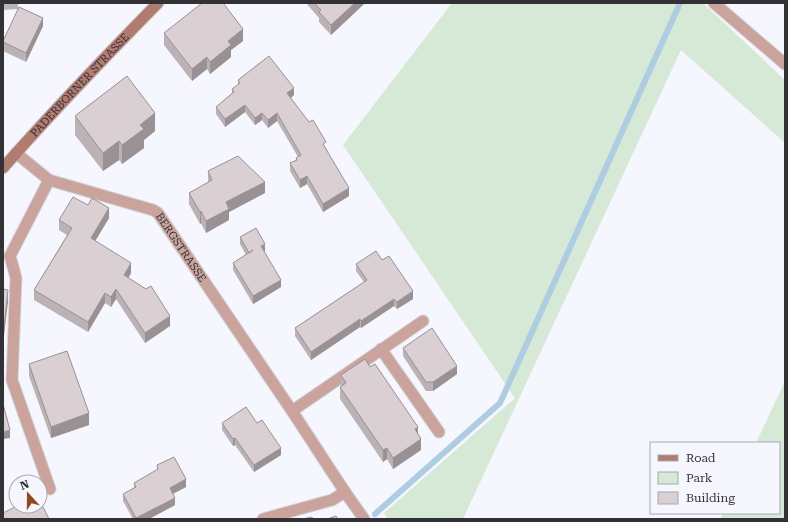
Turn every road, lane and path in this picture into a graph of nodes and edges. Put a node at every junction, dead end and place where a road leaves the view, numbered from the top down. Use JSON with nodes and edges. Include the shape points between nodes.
{"nodes":[{"id":1,"x":158,"y":3,"type":"edge"},
{"id":2,"x":714,"y":3,"type":"edge"},
{"id":3,"x":785,"y":64,"type":"edge"},
{"id":4,"x":16,"y":153,"type":"junction"},
{"id":5,"x":3,"y":168,"type":"edge"},
{"id":6,"x":49,"y":180,"type":"junction"},
{"id":7,"x":423,"y":320,"type":"dead end"},
{"id":8,"x":381,"y":349,"type":"junction"},
{"id":9,"x":292,"y":411,"type":"junction"},
{"id":10,"x":439,"y":432,"type":"dead end"},
{"id":11,"x":50,"y":489,"type":"dead end"},
{"id":12,"x":345,"y":492,"type":"junction"},
{"id":13,"x":262,"y":519,"type":"edge"},
{"id":14,"x":364,"y":519,"type":"edge"}],
"edges":[{"from":1,"to":4,"type":"main road","name":"PADERBORNER STRASSE"},
{"from":2,"to":3,"type":"street"},
{"from":4,"to":5,"type":"main road","name":"PADERBORNER STRASSE"},
{"from":4,"to":6,"type":"street","name":"BERGSTRASSE"},
{"from":6,"to":9,"type":"street","name":"BERGSTRASSE","via":[[158,213]]},
{"from":6,"to":11,"type":"street","via":[[10,256],[16,278],[12,380]]},
{"from":7,"to":8,"type":"street"},
{"from":8,"to":9,"type":"street"},
{"from":8,"to":10,"type":"street"},
{"from":9,"to":12,"type":"street","name":"BERGSTRASSE"},
{"from":12,"to":13,"type":"street","via":[[332,500]]},
{"from":12,"to":14,"type":"street","name":"BERGSTRASSE"}]}
